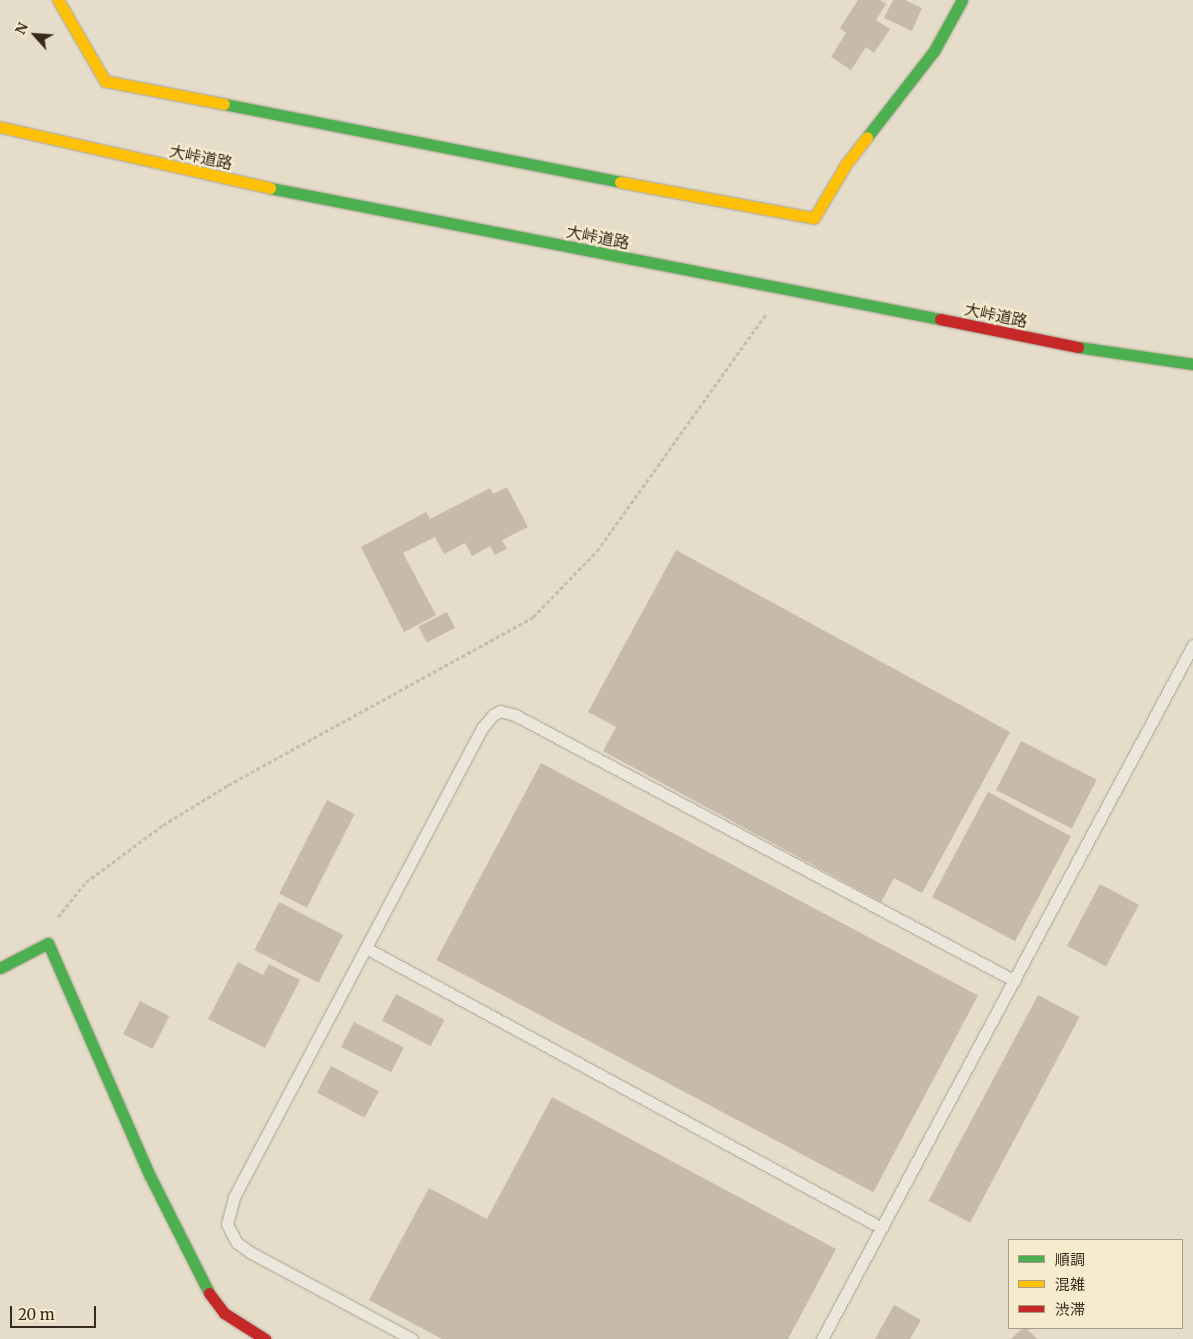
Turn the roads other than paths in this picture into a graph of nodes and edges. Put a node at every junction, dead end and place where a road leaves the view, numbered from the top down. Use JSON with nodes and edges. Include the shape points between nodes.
{"nodes":[{"id":1,"x":58,"y":0,"type":"edge"},
{"id":2,"x":962,"y":0,"type":"edge"},
{"id":3,"x":0,"y":127,"type":"edge"},
{"id":4,"x":1193,"y":364,"type":"edge"},
{"id":5,"x":1193,"y":645,"type":"edge"},
{"id":6,"x":366,"y":948,"type":"junction"},
{"id":7,"x":0,"y":968,"type":"edge"},
{"id":8,"x":1015,"y":981,"type":"junction"},
{"id":9,"x":882,"y":1228,"type":"junction"},
{"id":10,"x":265,"y":1339,"type":"edge"},
{"id":11,"x":412,"y":1339,"type":"edge"},
{"id":12,"x":822,"y":1339,"type":"edge"}],
"edges":[{"from":1,"to":2,"type":"main road","via":[[105,81],[742,207],[814,218],[846,164],[934,51]]},
{"from":3,"to":4,"type":"main road","name":"大峠道路","via":[[397,215],[1048,342]]},
{"from":5,"to":8,"type":"lane"},
{"from":6,"to":8,"type":"lane","via":[[482,728],[500,711],[515,715]]},
{"from":6,"to":9,"type":"lane"},
{"from":6,"to":11,"type":"lane","via":[[234,1197],[227,1224],[237,1243],[250,1252]]},
{"from":7,"to":10,"type":"main road","via":[[48,943],[150,1176],[204,1286],[224,1313]]},
{"from":8,"to":9,"type":"lane"},
{"from":9,"to":12,"type":"lane"}]}
